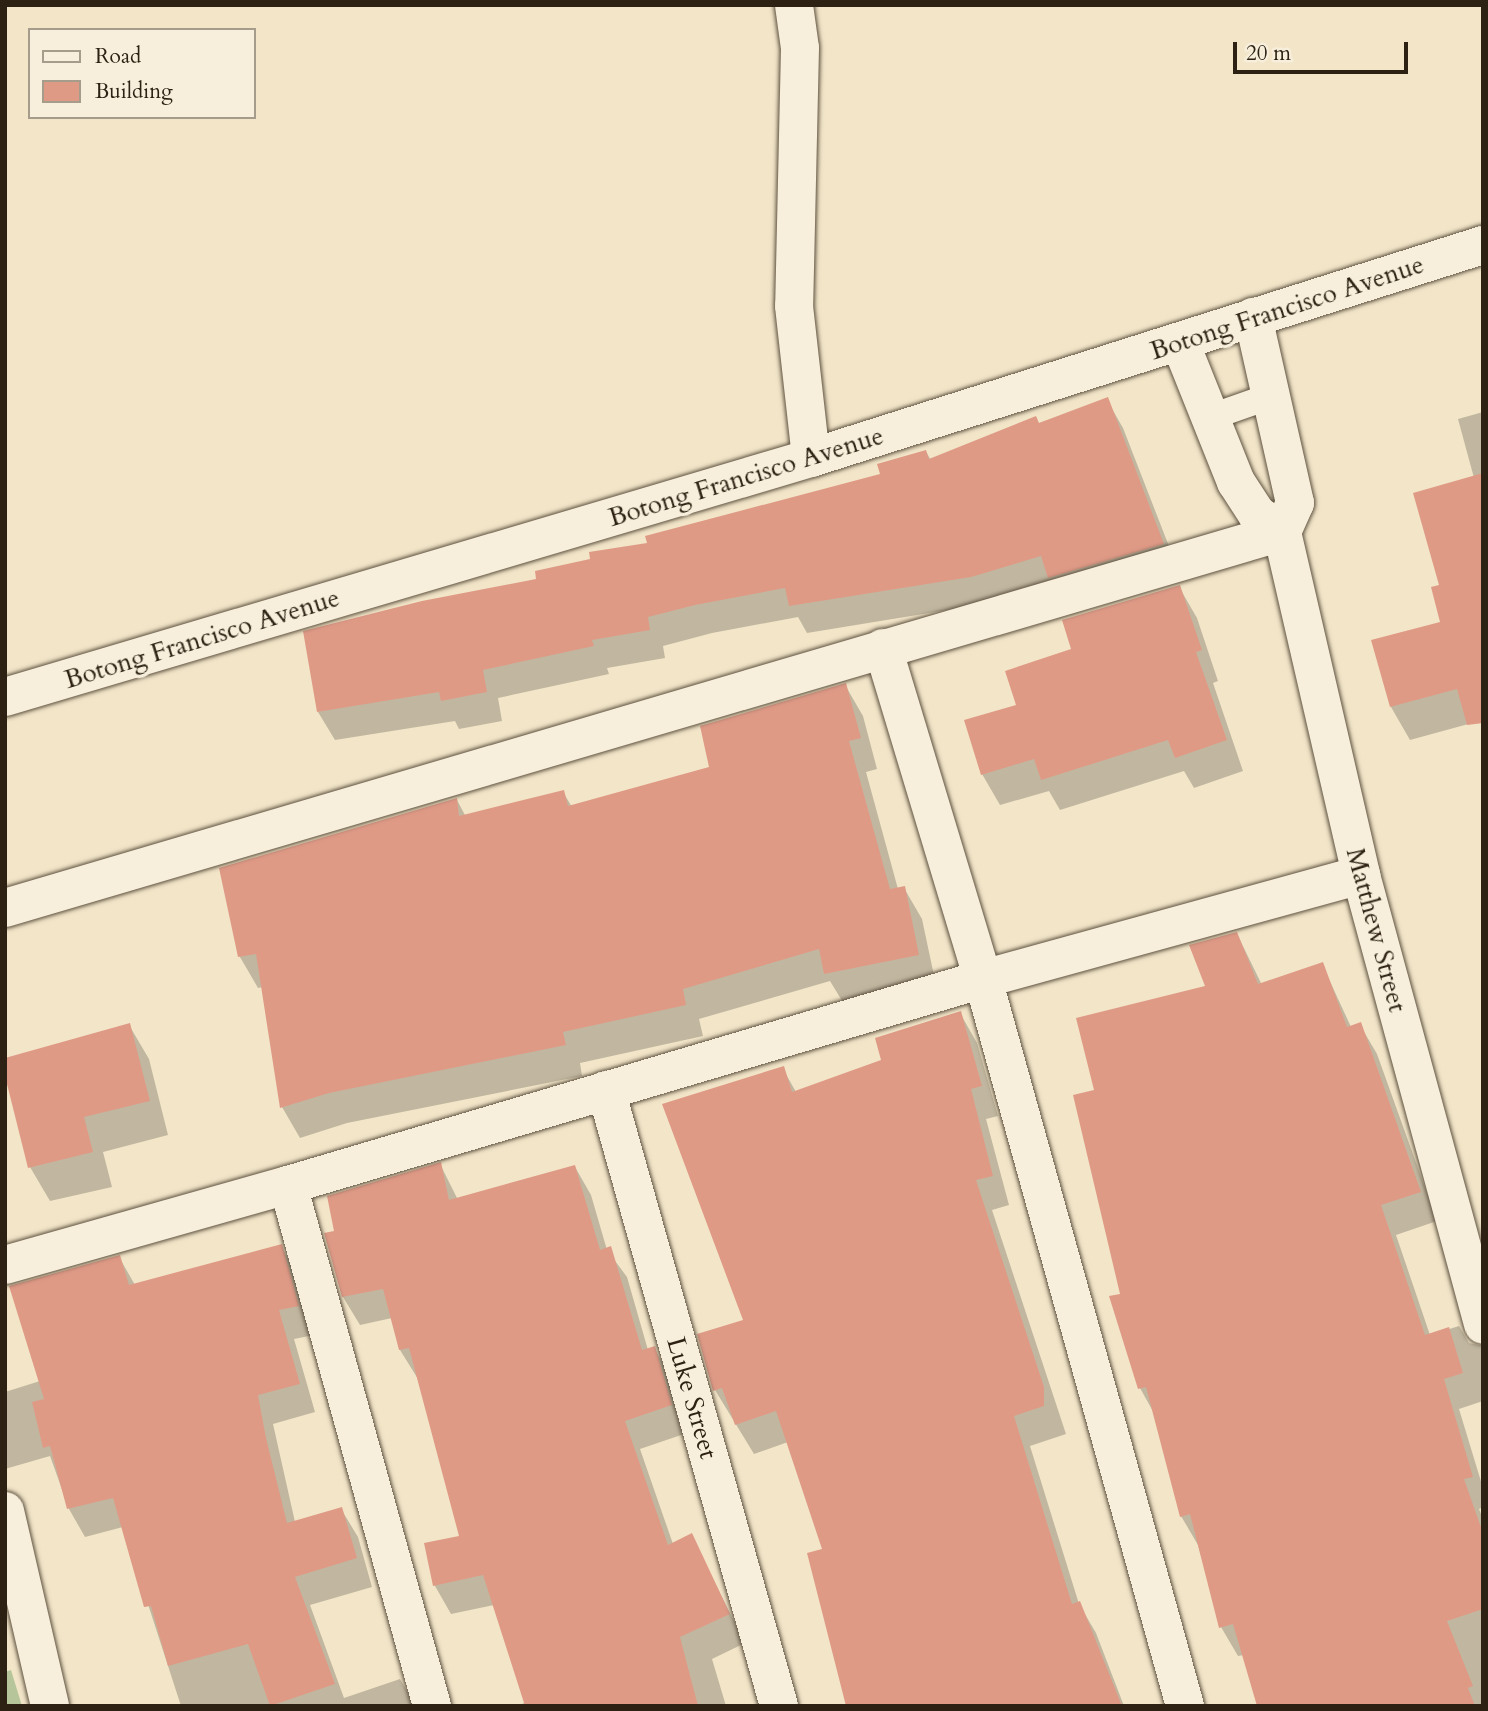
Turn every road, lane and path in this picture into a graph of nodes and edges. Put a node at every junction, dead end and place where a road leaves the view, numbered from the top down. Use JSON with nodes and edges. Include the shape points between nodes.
{"nodes":[{"id":1,"x":794,"y":5,"type":"edge"},
{"id":2,"x":1483,"y":245,"type":"edge"},
{"id":3,"x":1253,"y":317,"type":"junction"},
{"id":4,"x":1180,"y":342,"type":"junction"},
{"id":5,"x":1271,"y":396,"type":"junction"},
{"id":6,"x":1211,"y":416,"type":"junction"},
{"id":7,"x":811,"y":458,"type":"junction"},
{"id":8,"x":1282,"y":532,"type":"junction"},
{"id":9,"x":883,"y":648,"type":"junction"},
{"id":10,"x":5,"y":697,"type":"edge"},
{"id":11,"x":1361,"y":875,"type":"junction"},
{"id":12,"x":5,"y":908,"type":"edge"},
{"id":13,"x":983,"y":979,"type":"junction"},
{"id":14,"x":606,"y":1090,"type":"junction"},
{"id":15,"x":288,"y":1185,"type":"junction"},
{"id":16,"x":5,"y":1265,"type":"edge"},
{"id":17,"x":1483,"y":1325,"type":"edge"},
{"id":18,"x":5,"y":1511,"type":"edge"},
{"id":19,"x":50,"y":1706,"type":"edge"},
{"id":20,"x":432,"y":1706,"type":"edge"},
{"id":21,"x":779,"y":1706,"type":"edge"},
{"id":22,"x":1185,"y":1706,"type":"edge"}],
"edges":[{"from":1,"to":7,"type":"street","via":[[800,48],[793,306]]},
{"from":2,"to":3,"type":"street","name":"Botong Francisco Avenue"},
{"from":3,"to":4,"type":"street","name":"Botong Francisco Avenue"},
{"from":3,"to":5,"type":"street"},
{"from":4,"to":6,"type":"street"},
{"from":4,"to":7,"type":"street","name":"Botong Francisco Avenue"},
{"from":5,"to":6,"type":"lane"},
{"from":5,"to":8,"type":"street","via":[[1295,503]]},
{"from":6,"to":8,"type":"street","via":[[1236,482],[1257,514]]},
{"from":7,"to":10,"type":"street","name":"Botong Francisco Avenue"},
{"from":8,"to":9,"type":"street"},
{"from":8,"to":11,"type":"street","name":"Matthew Street"},
{"from":9,"to":12,"type":"street"},
{"from":9,"to":13,"type":"street"},
{"from":11,"to":13,"type":"street"},
{"from":11,"to":17,"type":"street","name":"Matthew Street"},
{"from":13,"to":14,"type":"street"},
{"from":13,"to":22,"type":"street"},
{"from":14,"to":15,"type":"street"},
{"from":14,"to":21,"type":"street","name":"Luke Street"},
{"from":15,"to":16,"type":"street"},
{"from":15,"to":20,"type":"street"},
{"from":18,"to":19,"type":"street"}]}
